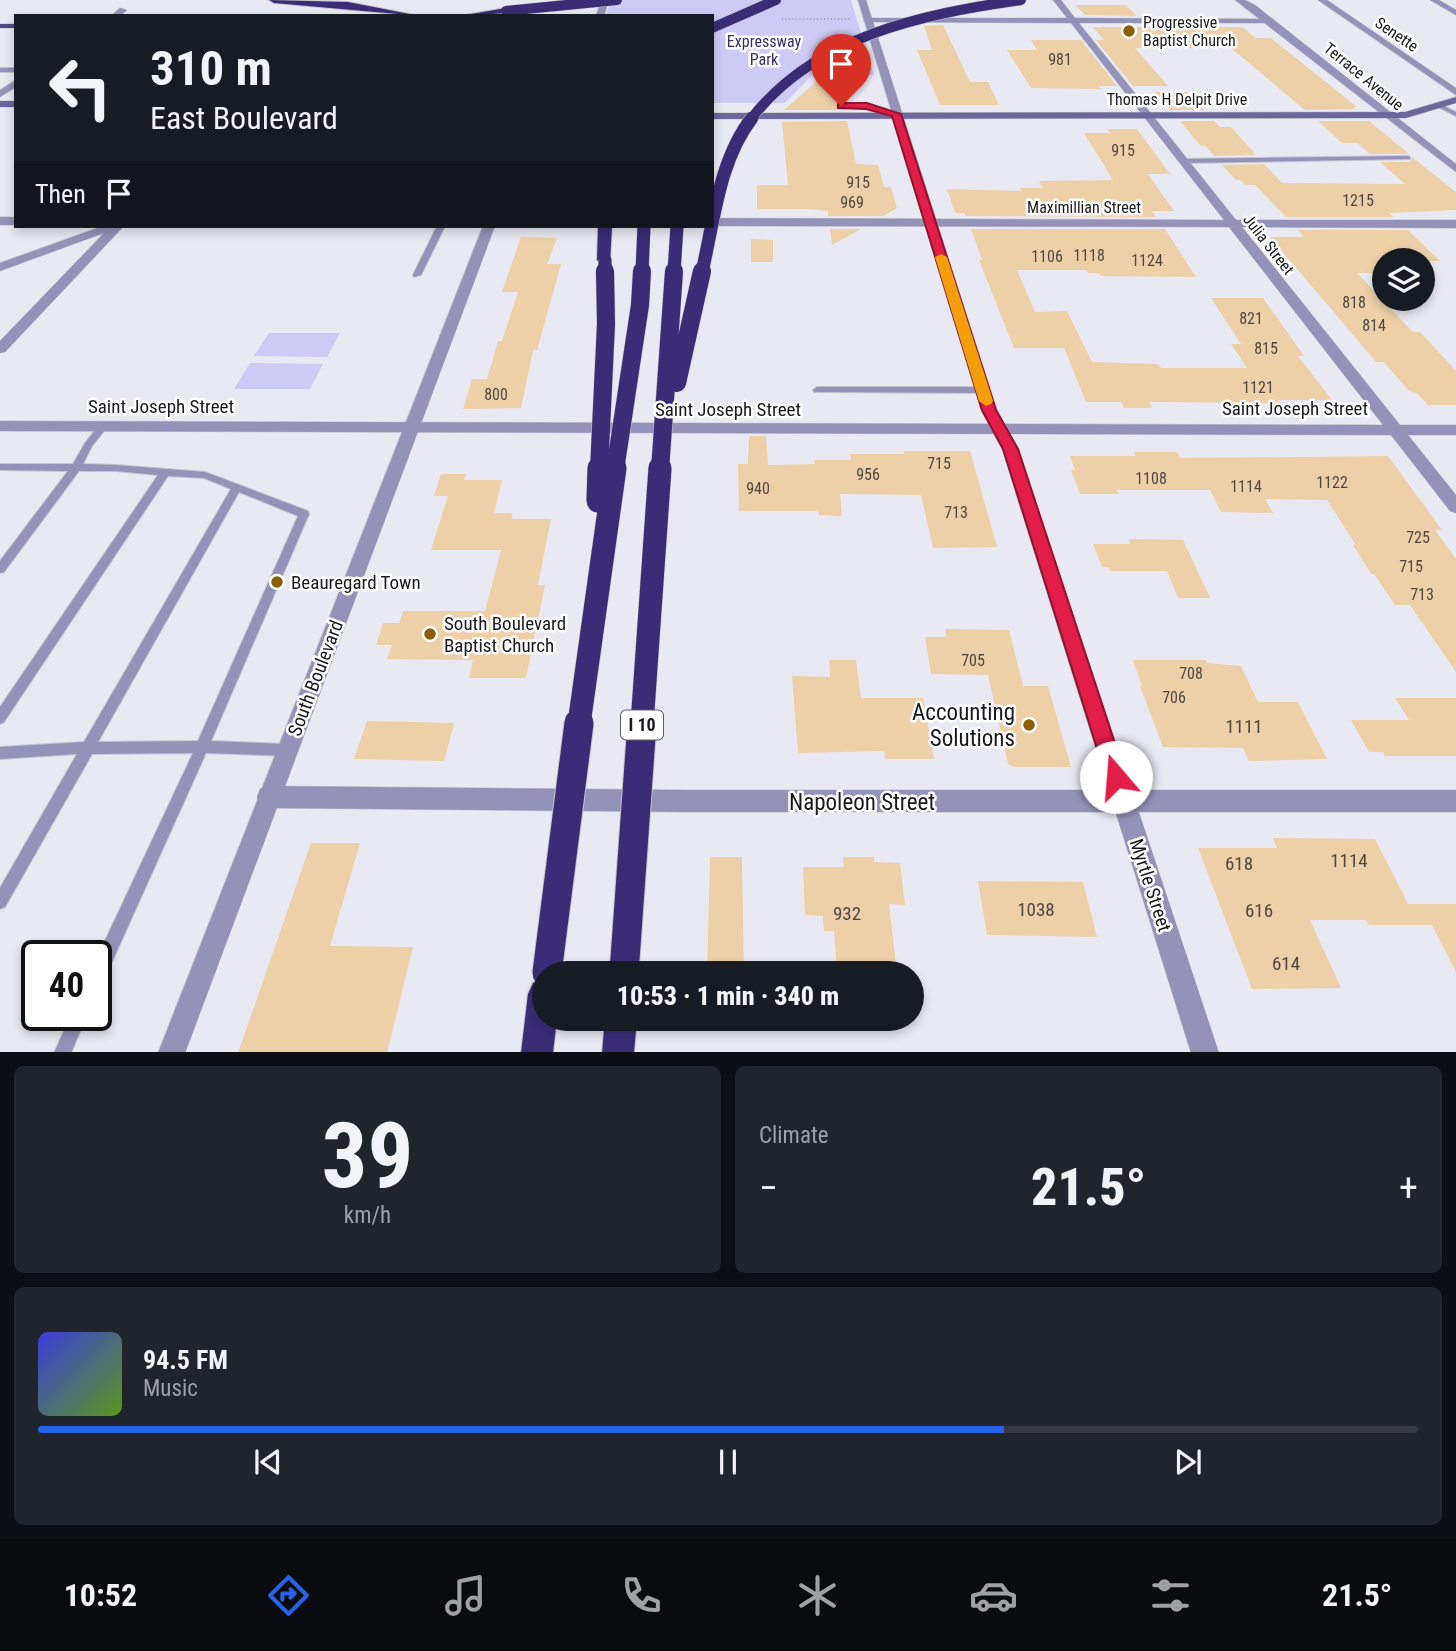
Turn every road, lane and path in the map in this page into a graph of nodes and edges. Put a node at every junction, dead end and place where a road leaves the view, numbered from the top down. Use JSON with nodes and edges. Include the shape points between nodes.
{"nodes":[{"id":1,"x":274,"y":0,"type":"edge"},
{"id":2,"x":532,"y":0,"type":"edge"},
{"id":3,"x":617,"y":0,"type":"edge"},
{"id":4,"x":776,"y":0,"type":"edge"},
{"id":5,"x":862,"y":0,"type":"edge"},
{"id":6,"x":1021,"y":0,"type":"edge"},
{"id":7,"x":1057,"y":0,"type":"edge"},
{"id":8,"x":1238,"y":0,"type":"edge"},
{"id":9,"x":1322,"y":0,"type":"edge"},
{"id":10,"x":1434,"y":0,"type":"edge"},
{"id":11,"x":1253,"y":3,"type":"edge"},
{"id":12,"x":124,"y":10,"type":"dead end"},
{"id":13,"x":1456,"y":13,"type":"edge"},
{"id":14,"x":118,"y":14,"type":"edge"},
{"id":15,"x":403,"y":14,"type":"edge"},
{"id":16,"x":481,"y":14,"type":"edge"},
{"id":17,"x":575,"y":14,"type":"edge"},
{"id":18,"x":867,"y":20,"type":"junction"},
{"id":19,"x":1072,"y":20,"type":"junction"},
{"id":20,"x":771,"y":21,"type":"dead end"},
{"id":21,"x":1269,"y":21,"type":"junction"},
{"id":22,"x":714,"y":27,"type":"edge"},
{"id":23,"x":1456,"y":92,"type":"edge"},
{"id":24,"x":1456,"y":100,"type":"edge"},
{"id":25,"x":1438,"y":105,"type":"junction"},
{"id":26,"x":714,"y":106,"type":"edge"},
{"id":27,"x":896,"y":114,"type":"junction"},
{"id":28,"x":1456,"y":114,"type":"edge"},
{"id":29,"x":1146,"y":115,"type":"junction"},
{"id":30,"x":1388,"y":115,"type":"junction"},
{"id":31,"x":714,"y":116,"type":"edge"},
{"id":32,"x":1408,"y":158,"type":"dead end"},
{"id":33,"x":1182,"y":161,"type":"junction"},
{"id":34,"x":1456,"y":169,"type":"edge"},
{"id":35,"x":714,"y":218,"type":"edge"},
{"id":36,"x":714,"y":222,"type":"edge"},
{"id":37,"x":930,"y":223,"type":"junction"},
{"id":38,"x":1232,"y":223,"type":"junction"},
{"id":39,"x":1456,"y":224,"type":"edge"},
{"id":40,"x":107,"y":228,"type":"edge"},
{"id":41,"x":116,"y":228,"type":"edge"},
{"id":42,"x":440,"y":228,"type":"edge"},
{"id":43,"x":488,"y":228,"type":"edge"},
{"id":44,"x":605,"y":228,"type":"edge"},
{"id":45,"x":644,"y":228,"type":"edge"},
{"id":46,"x":677,"y":228,"type":"edge"},
{"id":47,"x":712,"y":228,"type":"edge"},
{"id":48,"x":0,"y":267,"type":"edge"},
{"id":49,"x":417,"y":275,"type":"dead end"},
{"id":50,"x":0,"y":349,"type":"edge"},
{"id":51,"x":817,"y":390,"type":"dead end"},
{"id":52,"x":982,"y":390,"type":"junction"},
{"id":53,"x":0,"y":426,"type":"edge"},
{"id":54,"x":103,"y":426,"type":"junction"},
{"id":55,"x":410,"y":428,"type":"junction"},
{"id":56,"x":1000,"y":429,"type":"junction"},
{"id":57,"x":1394,"y":429,"type":"junction"},
{"id":58,"x":1456,"y":430,"type":"edge"},
{"id":59,"x":0,"y":467,"type":"edge"},
{"id":60,"x":76,"y":468,"type":"junction"},
{"id":61,"x":165,"y":472,"type":"junction"},
{"id":62,"x":660,"y":478,"type":"junction"},
{"id":63,"x":237,"y":487,"type":"junction"},
{"id":64,"x":1456,"y":508,"type":"edge"},
{"id":65,"x":0,"y":569,"type":"edge"},
{"id":66,"x":594,"y":604,"type":"junction"},
{"id":67,"x":0,"y":718,"type":"edge"},
{"id":68,"x":202,"y":747,"type":"junction"},
{"id":69,"x":86,"y":748,"type":"junction"},
{"id":70,"x":287,"y":750,"type":"junction"},
{"id":71,"x":0,"y":753,"type":"edge"},
{"id":72,"x":268,"y":797,"type":"junction"},
{"id":73,"x":1456,"y":802,"type":"edge"},
{"id":74,"x":1124,"y":803,"type":"junction"},
{"id":75,"x":0,"y":902,"type":"edge"},
{"id":76,"x":112,"y":943,"type":"edge"},
{"id":77,"x":549,"y":961,"type":"edge"},
{"id":78,"x":625,"y":961,"type":"edge"},
{"id":79,"x":72,"y":1031,"type":"edge"},
{"id":80,"x":540,"y":1031,"type":"edge"},
{"id":81,"x":620,"y":1031,"type":"edge"},
{"id":82,"x":62,"y":1052,"type":"edge"},
{"id":83,"x":170,"y":1052,"type":"edge"},
{"id":84,"x":537,"y":1052,"type":"edge"},
{"id":85,"x":618,"y":1052,"type":"edge"},
{"id":86,"x":1205,"y":1052,"type":"edge"}],
"edges":[{"from":1,"to":15,"type":"highway"},
{"from":2,"to":17,"type":"highway","bridge":true},
{"from":3,"to":16,"type":"highway","bridge":true},
{"from":4,"to":22,"type":"highway","bridge":true},
{"from":5,"to":18,"type":"street","name":"Myrtle Street"},
{"from":6,"to":35,"type":"highway","number":"I 10","bridge":true,"via":[[938,15],[859,40],[793,76],[753,115],[733,150]]},
{"from":7,"to":19,"type":"street","name":"Julia Street"},
{"from":8,"to":11,"type":"street","name":"Terrace Avenue"},
{"from":9,"to":23,"type":"street","name":"Senette"},
{"from":10,"to":13,"type":"street"},
{"from":11,"to":21,"type":"street","name":"Terrace Avenue"},
{"from":12,"to":14,"type":"street"},
{"from":18,"to":19,"type":"street"},
{"from":18,"to":20,"type":"path","via":[[814,17]]},
{"from":18,"to":27,"type":"street","name":"Myrtle Street"},
{"from":19,"to":21,"type":"street"},
{"from":19,"to":29,"type":"street","name":"Julia Street"},
{"from":21,"to":30,"type":"street","name":"Terrace Avenue"},
{"from":24,"to":25,"type":"main road","name":"Thomas H Delpit Drive"},
{"from":25,"to":28,"type":"lane"},
{"from":25,"to":30,"type":"main road","name":"Thomas H Delpit Drive","via":[[1406,115]]},
{"from":26,"to":27,"type":"main road","via":[[867,106]]},
{"from":27,"to":29,"type":"main road","name":"Thomas H Delpit Drive"},
{"from":27,"to":31,"type":"main road"},
{"from":27,"to":37,"type":"street","name":"Myrtle Street"},
{"from":29,"to":30,"type":"main road","name":"Thomas H Delpit Drive"},
{"from":29,"to":33,"type":"street","name":"Julia Street"},
{"from":30,"to":34,"type":"street","name":"Terrace Avenue"},
{"from":32,"to":33,"type":"lane"},
{"from":33,"to":38,"type":"street","name":"Julia Street"},
{"from":36,"to":37,"type":"street","name":"Maximillian Street"},
{"from":37,"to":38,"type":"street","name":"Maximillian Street"},
{"from":37,"to":52,"type":"street","name":"Myrtle Street"},
{"from":38,"to":39,"type":"street","name":"Maximillian Street"},
{"from":38,"to":57,"type":"street","name":"Julia Street"},
{"from":40,"to":48,"type":"street"},
{"from":41,"to":50,"type":"street"},
{"from":42,"to":49,"type":"lane"},
{"from":43,"to":55,"type":"street","name":"South Boulevard"},
{"from":44,"to":66,"type":"highway","bridge":true,"via":[[606,324]]},
{"from":45,"to":66,"type":"highway","bridge":true,"via":[[640,305]]},
{"from":46,"to":62,"type":"highway","bridge":true},
{"from":47,"to":62,"type":"highway","number":"I 10","bridge":true},
{"from":51,"to":52,"type":"lane"},
{"from":52,"to":56,"type":"street","name":"Myrtle Street"},
{"from":53,"to":54,"type":"street","name":"Saint Joseph Street"},
{"from":54,"to":55,"type":"street","name":"Saint Joseph Street"},
{"from":54,"to":60,"type":"lane"},
{"from":55,"to":56,"type":"street","name":"Saint Joseph Street"},
{"from":55,"to":70,"type":"street","name":"South Boulevard"},
{"from":56,"to":57,"type":"street","name":"Saint Joseph Street"},
{"from":56,"to":74,"type":"street","name":"Myrtle Street"},
{"from":57,"to":58,"type":"street","name":"Saint Joseph Street"},
{"from":57,"to":64,"type":"street","name":"Julia Street"},
{"from":59,"to":60,"type":"lane"},
{"from":60,"to":61,"type":"lane"},
{"from":60,"to":65,"type":"lane"},
{"from":61,"to":63,"type":"lane","via":[[205,475]]},
{"from":61,"to":67,"type":"lane"},
{"from":62,"to":78,"type":"highway","number":"I 10","bridge":true},
{"from":63,"to":68,"type":"lane","via":[[304,514]]},
{"from":63,"to":69,"type":"lane"},
{"from":66,"to":77,"type":"highway","bridge":true},
{"from":68,"to":69,"type":"lane"},
{"from":68,"to":70,"type":"lane"},
{"from":68,"to":76,"type":"lane"},
{"from":69,"to":71,"type":"lane"},
{"from":69,"to":75,"type":"lane"},
{"from":70,"to":72,"type":"street","name":"South Boulevard"},
{"from":72,"to":74,"type":"street","name":"Napoleon Street"},
{"from":72,"to":83,"type":"street","name":"South Boulevard"},
{"from":73,"to":74,"type":"street","name":"Napoleon Street"},
{"from":74,"to":86,"type":"street","name":"Myrtle Street"},
{"from":79,"to":82,"type":"lane"},
{"from":80,"to":84,"type":"highway"},
{"from":81,"to":85,"type":"highway"}]}
